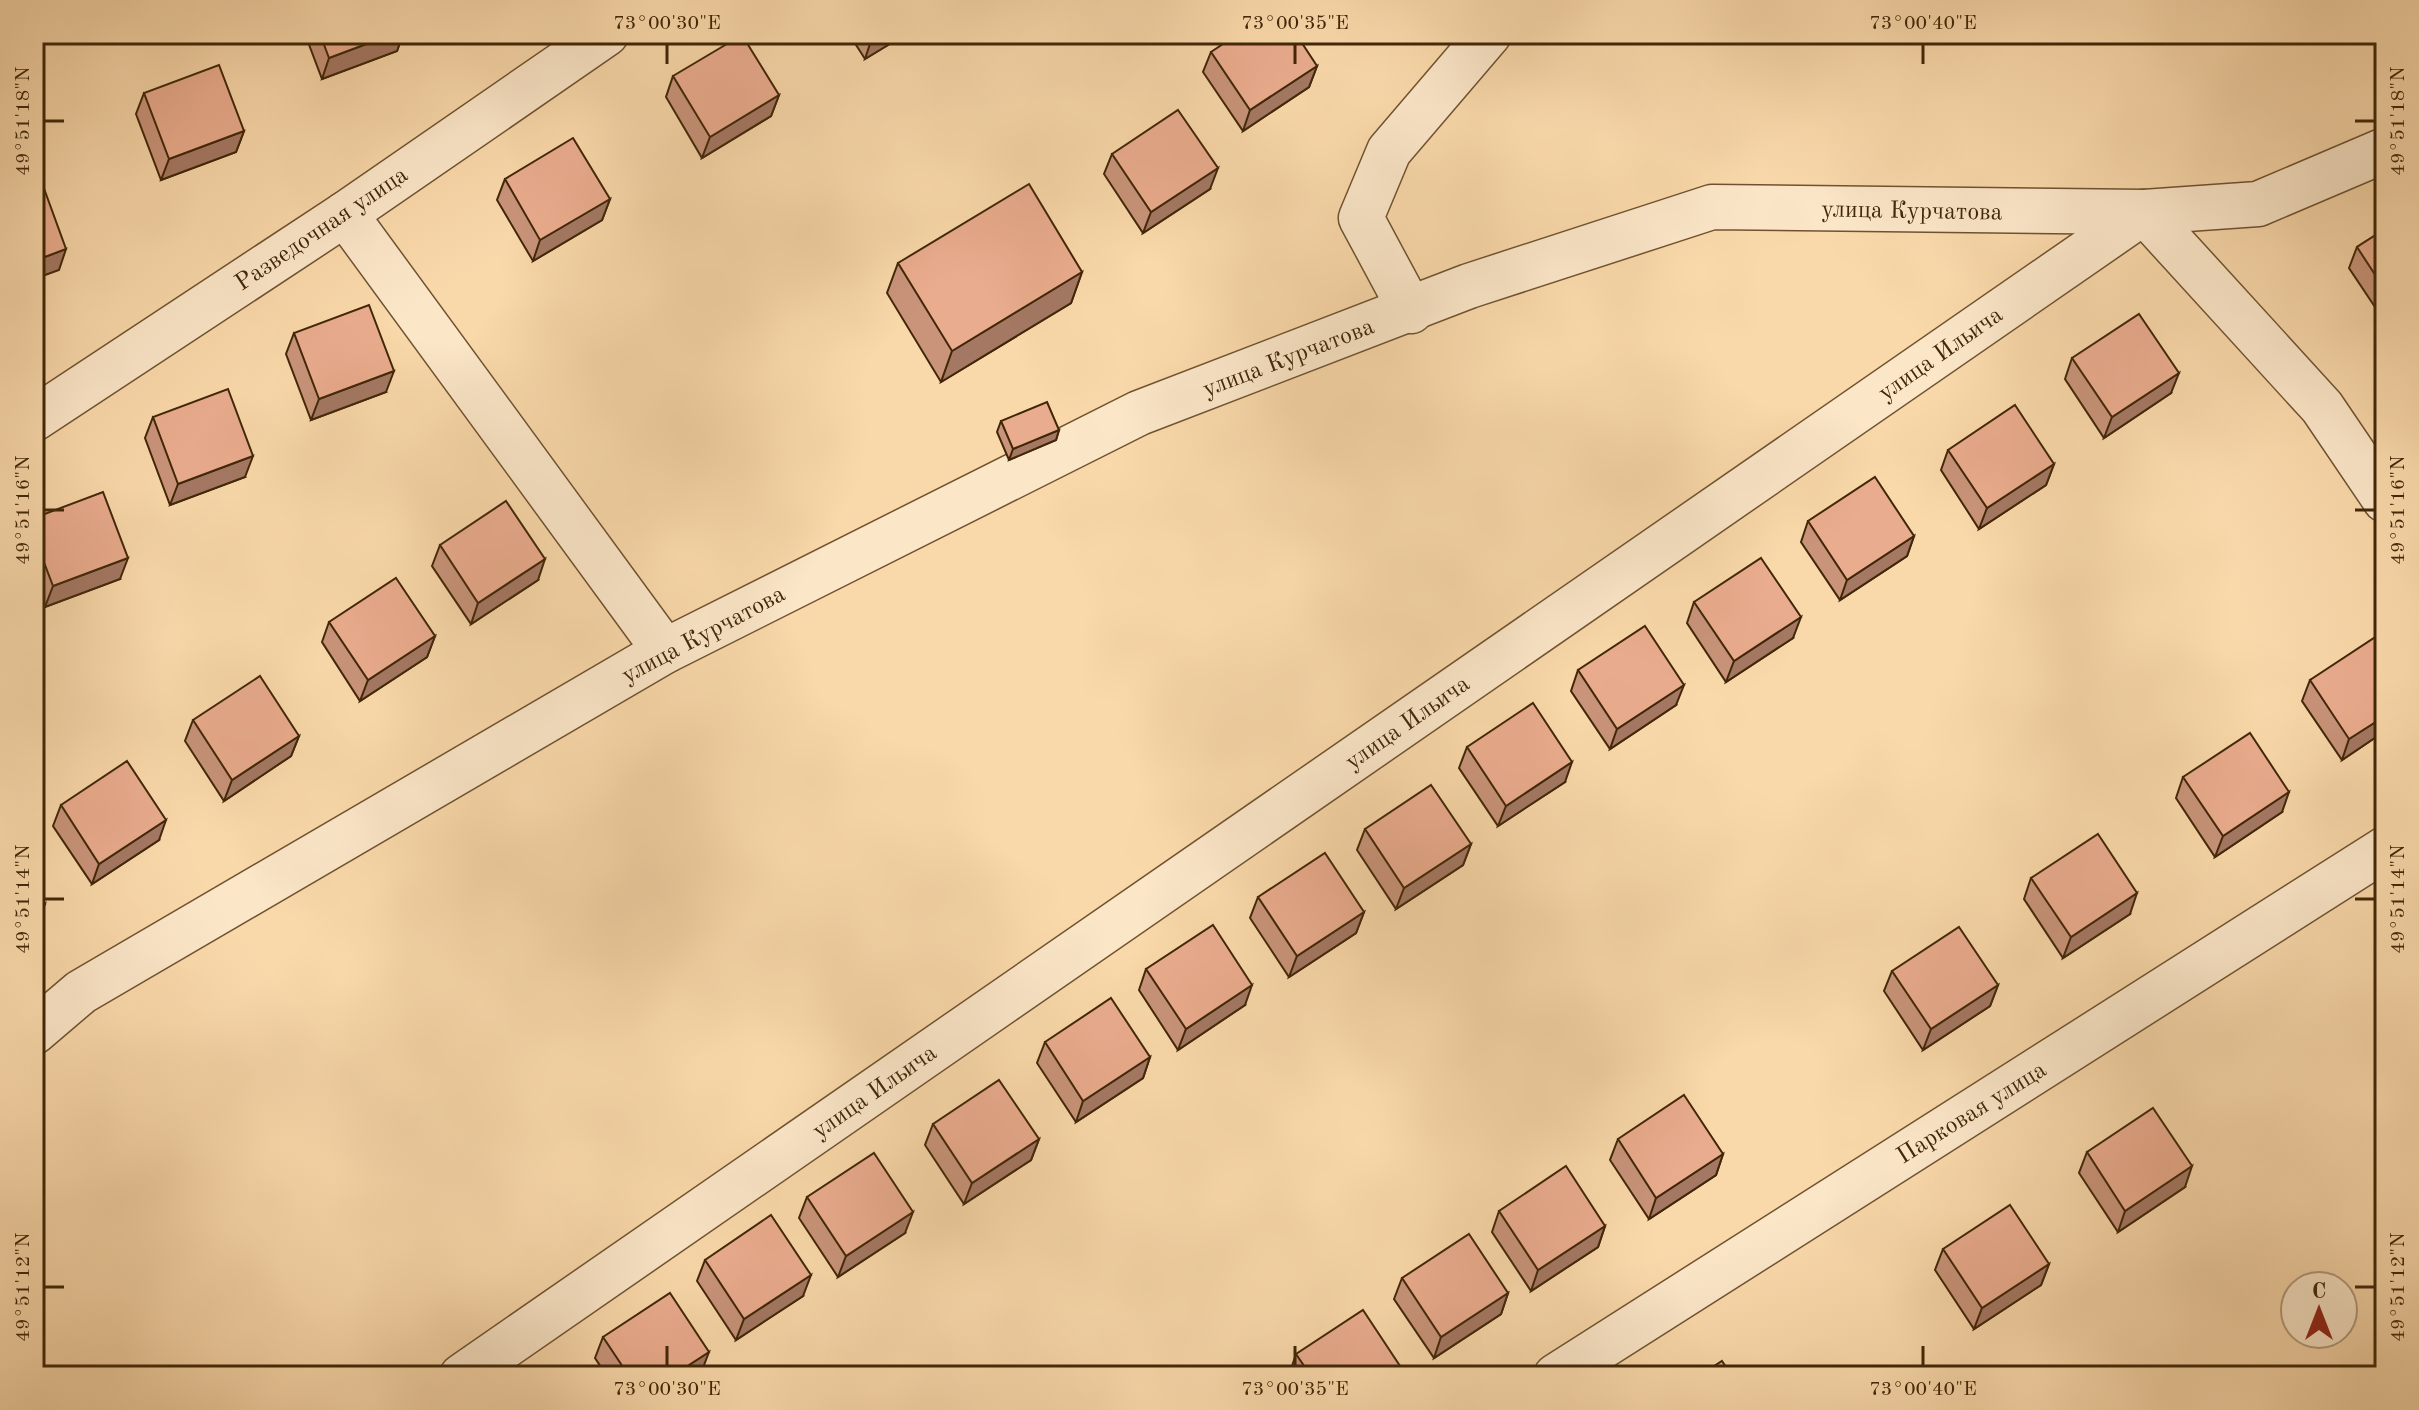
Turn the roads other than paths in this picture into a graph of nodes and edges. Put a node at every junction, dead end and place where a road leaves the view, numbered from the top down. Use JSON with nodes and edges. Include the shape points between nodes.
{"nodes":[{"id":1,"x":606,"y":34,"type":"edge"},
{"id":2,"x":1489,"y":34,"type":"edge"},
{"id":3,"x":2385,"y":150,"type":"edge"},
{"id":4,"x":2144,"y":212,"type":"junction"},
{"id":5,"x":345,"y":214,"type":"junction"},
{"id":6,"x":1411,"y":311,"type":"junction"},
{"id":7,"x":34,"y":419,"type":"edge"},
{"id":8,"x":2385,"y":500,"type":"edge"},
{"id":9,"x":665,"y":651,"type":"junction"},
{"id":10,"x":2385,"y":849,"type":"edge"},
{"id":11,"x":34,"y":1032,"type":"edge"},
{"id":12,"x":462,"y":1376,"type":"edge"},
{"id":13,"x":1556,"y":1376,"type":"edge"}],
"edges":[{"from":1,"to":5,"type":"street","name":"Разведочная улица"},
{"from":2,"to":6,"type":"street","via":[[1389,151],[1361,218]]},
{"from":3,"to":4,"type":"street","via":[[2258,204]]},
{"from":4,"to":6,"type":"street","name":"улица Курчатова","via":[[1712,207],[1469,286]]},
{"from":4,"to":8,"type":"street","via":[[2322,407]]},
{"from":4,"to":12,"type":"street","name":"улица Ильича"},
{"from":5,"to":7,"type":"street","name":"Разведочная улица"},
{"from":5,"to":9,"type":"street"},
{"from":6,"to":9,"type":"street","name":"улица Курчатова","via":[[1139,413]]},
{"from":9,"to":11,"type":"street","name":"улица Курчатова","via":[[81,992]]},
{"from":10,"to":13,"type":"street","name":"Парковая улица"}]}
